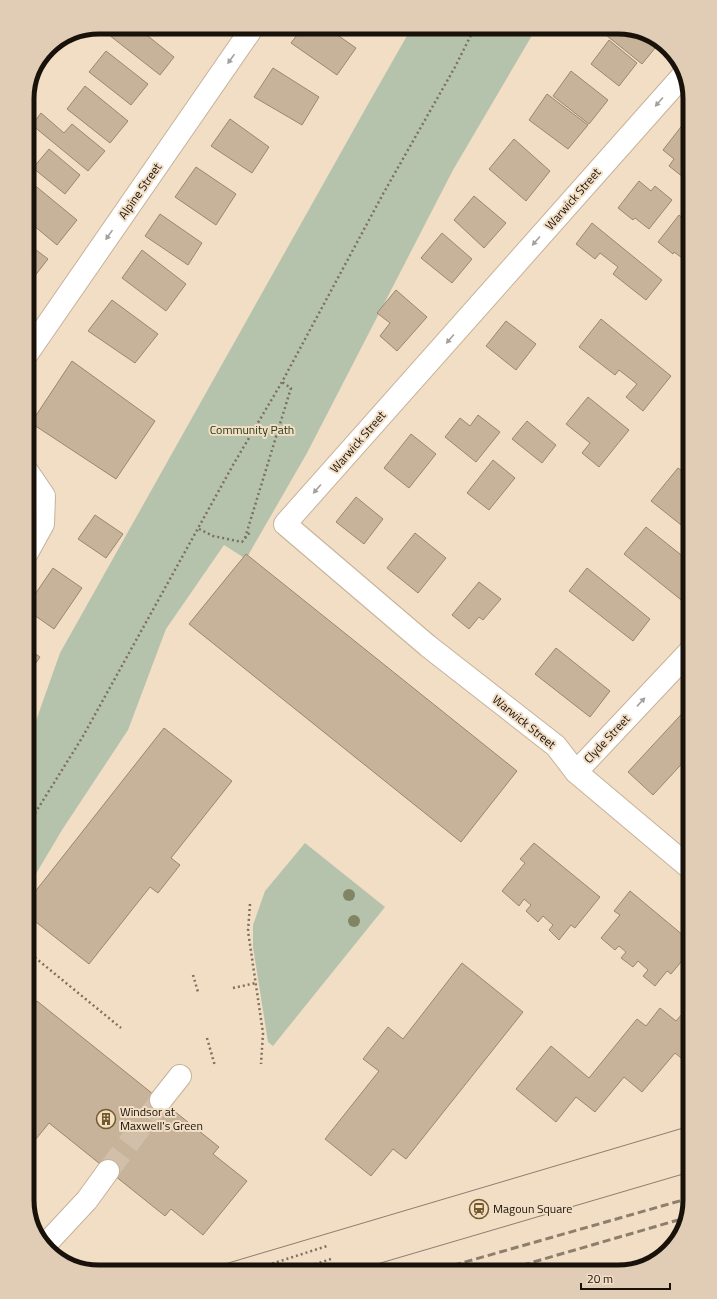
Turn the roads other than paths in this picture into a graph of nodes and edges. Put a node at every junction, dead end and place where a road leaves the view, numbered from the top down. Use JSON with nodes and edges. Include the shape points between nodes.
{"nodes":[{"id":1,"x":248,"y":34,"type":"edge"},
{"id":2,"x":680,"y":79,"type":"edge"},
{"id":3,"x":34,"y":344,"type":"edge"},
{"id":4,"x":34,"y":481,"type":"edge"},
{"id":5,"x":34,"y":540,"type":"edge"},
{"id":6,"x":683,"y":657,"type":"edge"},
{"id":7,"x":576,"y":772,"type":"junction"},
{"id":8,"x":683,"y":862,"type":"edge"},
{"id":9,"x":180,"y":1076,"type":"dead end"},
{"id":10,"x":161,"y":1100,"type":"tunnel mouth"},
{"id":11,"x":108,"y":1170,"type":"tunnel mouth"},
{"id":12,"x":49,"y":1241,"type":"edge"}],
"edges":[{"from":1,"to":3,"type":"street","name":"Alpine Street","one_way":true},
{"from":2,"to":7,"type":"street","name":"Warwick Street","one_way":true,"via":[[285,524],[428,646],[556,746]]},
{"from":4,"to":5,"type":"street","via":[[44,496],[43,524]]},
{"from":7,"to":6,"type":"street","name":"Clyde Street","one_way":true},
{"from":7,"to":8,"type":"street","name":"Clyde Street"},
{"from":9,"to":10,"type":"street"},
{"from":11,"to":12,"type":"street","via":[[87,1200]]}]}
